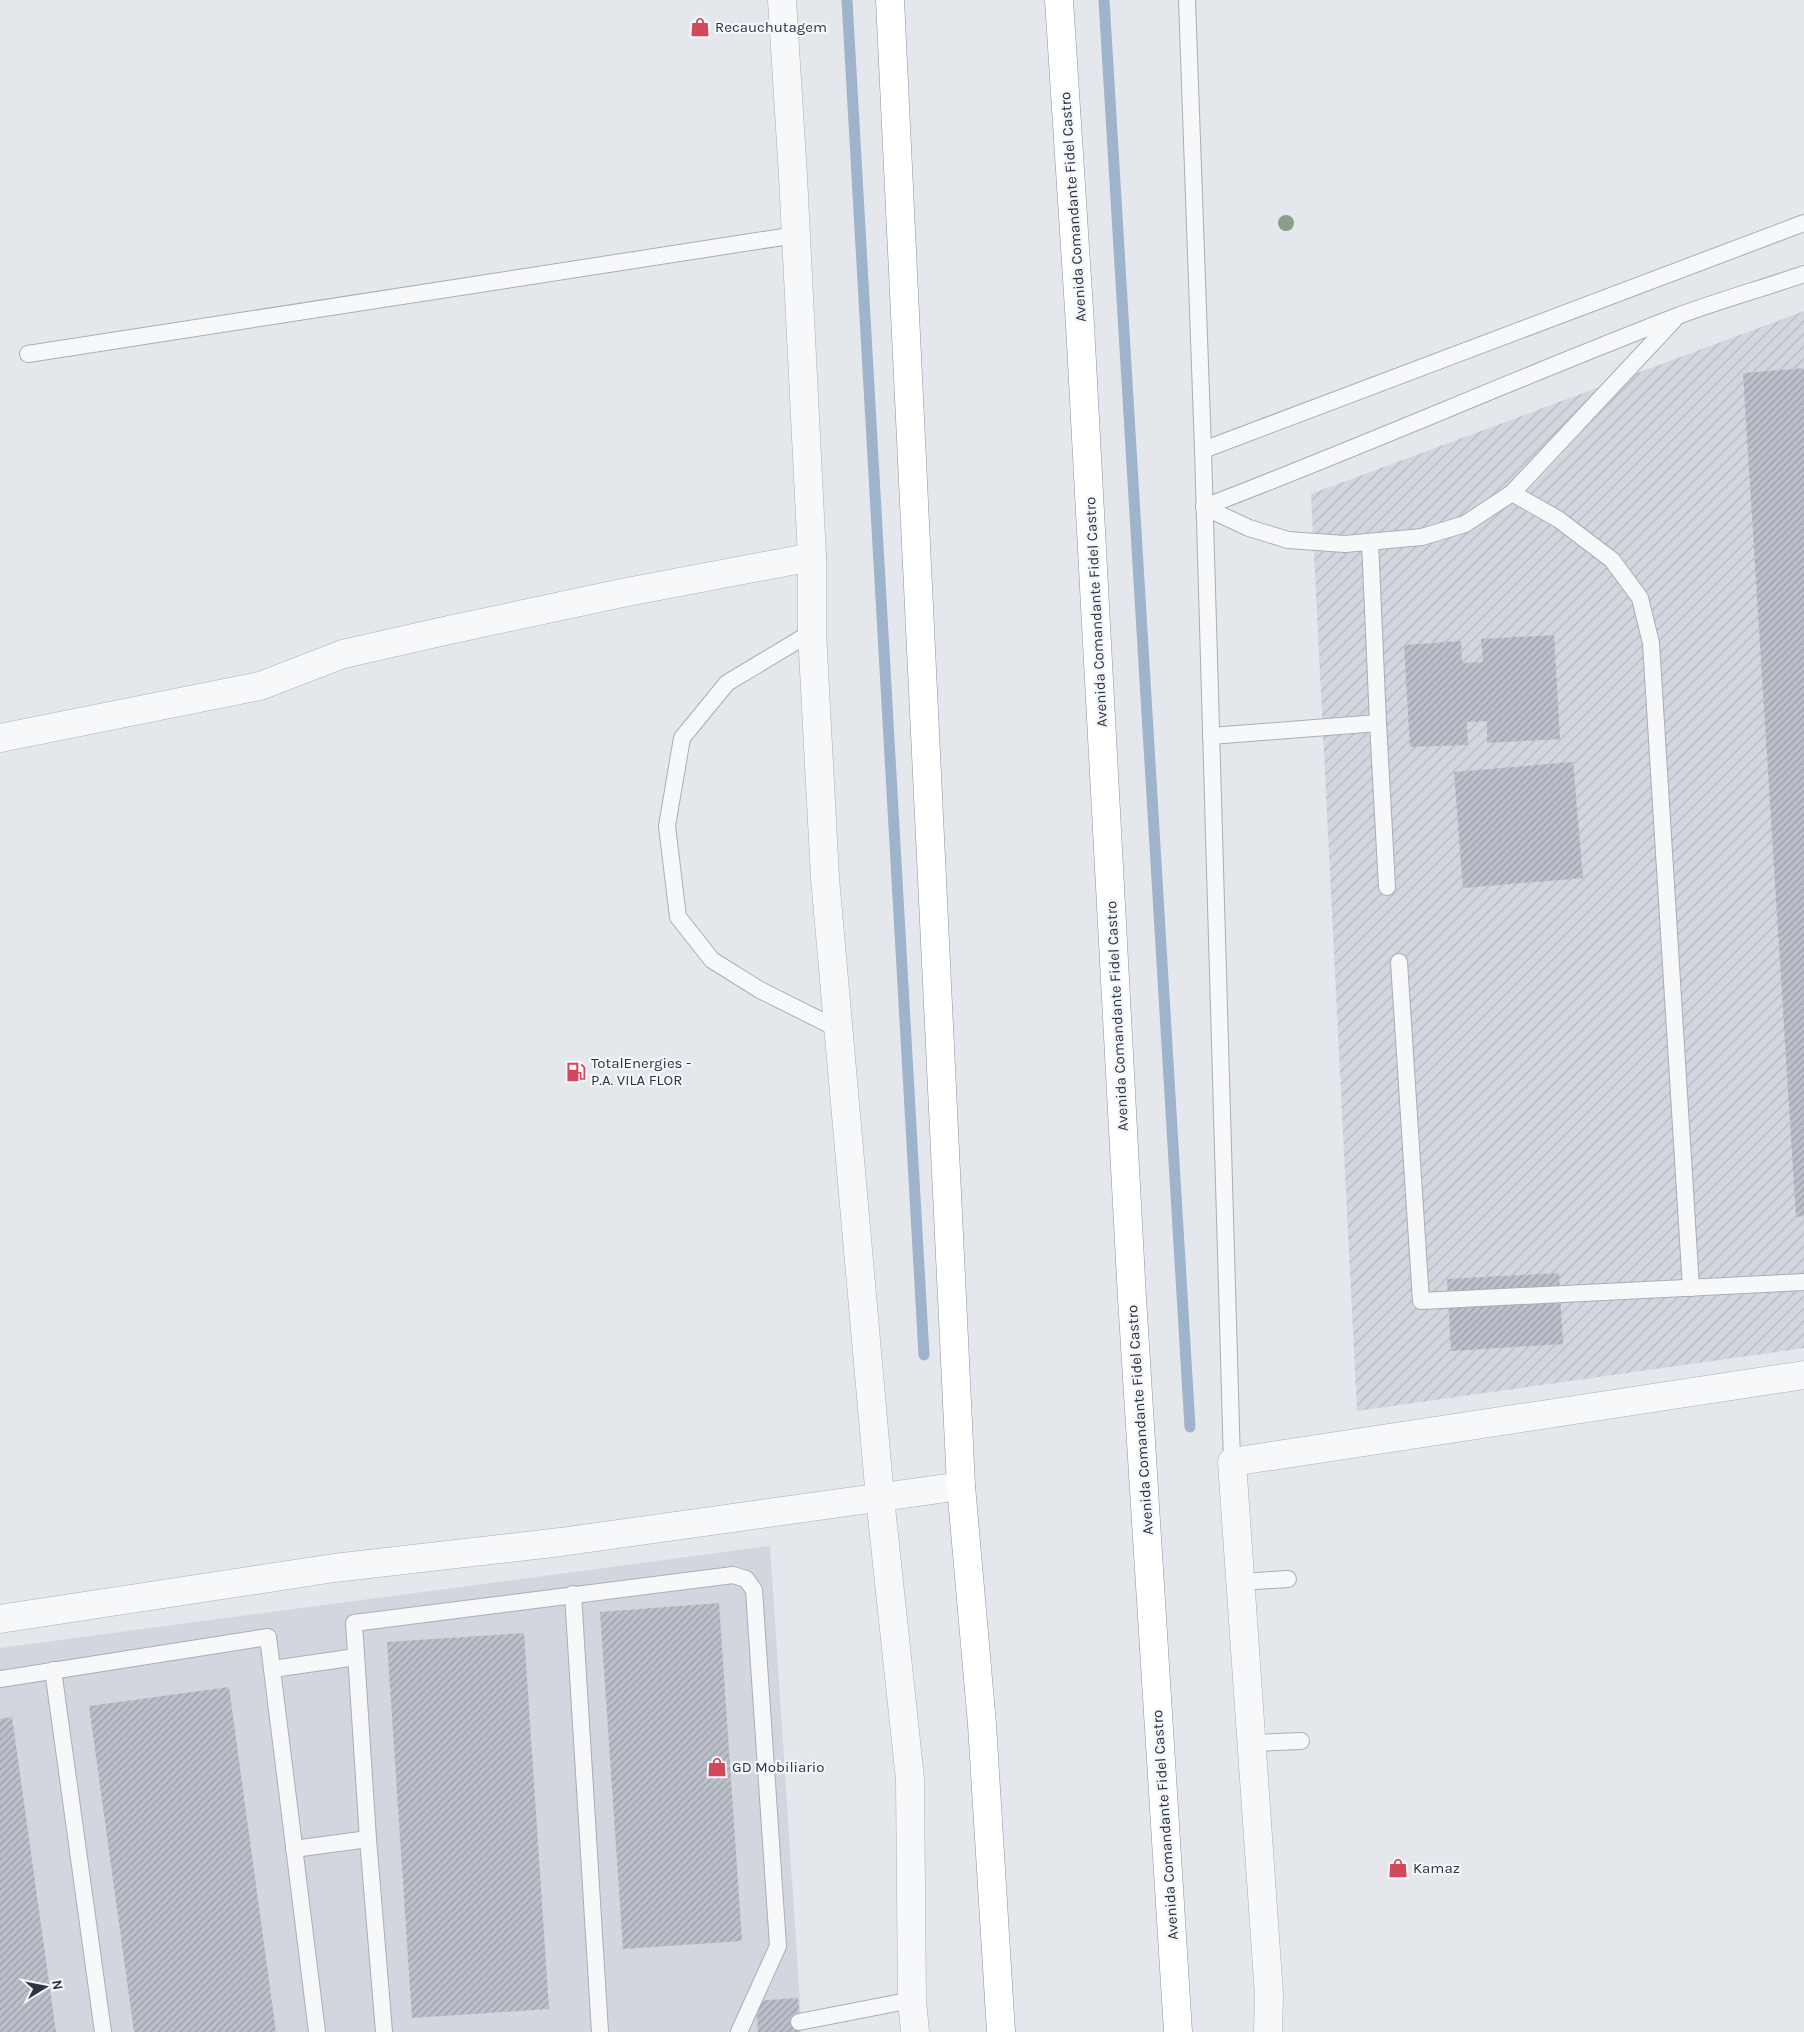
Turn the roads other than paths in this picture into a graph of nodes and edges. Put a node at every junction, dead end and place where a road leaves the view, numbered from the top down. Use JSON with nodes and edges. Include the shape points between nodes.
{"nodes":[{"id":1,"x":782,"y":0,"type":"edge"},
{"id":2,"x":890,"y":0,"type":"edge"},
{"id":3,"x":1059,"y":0,"type":"edge"},
{"id":4,"x":1187,"y":0,"type":"edge"},
{"id":5,"x":1804,"y":223,"type":"edge"},
{"id":6,"x":796,"y":235,"type":"junction"},
{"id":7,"x":1804,"y":274,"type":"edge"},
{"id":8,"x":1677,"y":317,"type":"junction"},
{"id":9,"x":28,"y":354,"type":"dead end"},
{"id":10,"x":1203,"y":450,"type":"junction"},
{"id":11,"x":1512,"y":493,"type":"junction"},
{"id":12,"x":1204,"y":507,"type":"junction"},
{"id":13,"x":1370,"y":542,"type":"junction"},
{"id":14,"x":812,"y":557,"type":"junction"},
{"id":15,"x":812,"y":632,"type":"junction"},
{"id":16,"x":1378,"y":723,"type":"junction"},
{"id":17,"x":1211,"y":736,"type":"junction"},
{"id":18,"x":0,"y":738,"type":"edge"},
{"id":19,"x":1387,"y":887,"type":"dead end"},
{"id":20,"x":1399,"y":962,"type":"dead end"},
{"id":21,"x":838,"y":1029,"type":"junction"},
{"id":22,"x":1804,"y":1282,"type":"edge"},
{"id":23,"x":1691,"y":1288,"type":"junction"},
{"id":24,"x":1804,"y":1375,"type":"edge"},
{"id":25,"x":1232,"y":1462,"type":"junction"},
{"id":26,"x":961,"y":1486,"type":"junction"},
{"id":27,"x":880,"y":1498,"type":"junction"},
{"id":28,"x":1288,"y":1579,"type":"dead end"},
{"id":29,"x":1240,"y":1582,"type":"junction"},
{"id":30,"x":573,"y":1594,"type":"junction"},
{"id":31,"x":0,"y":1619,"type":"edge"},
{"id":32,"x":356,"y":1656,"type":"junction"},
{"id":33,"x":272,"y":1669,"type":"junction"},
{"id":34,"x":53,"y":1670,"type":"junction"},
{"id":35,"x":0,"y":1678,"type":"edge"},
{"id":36,"x":1301,"y":1741,"type":"dead end"},
{"id":37,"x":1252,"y":1743,"type":"junction"},
{"id":38,"x":368,"y":1839,"type":"junction"},
{"id":39,"x":294,"y":1850,"type":"junction"},
{"id":40,"x":912,"y":2000,"type":"junction"},
{"id":41,"x":799,"y":2022,"type":"dead end"},
{"id":42,"x":103,"y":2032,"type":"edge"},
{"id":43,"x":317,"y":2032,"type":"edge"},
{"id":44,"x":384,"y":2032,"type":"edge"},
{"id":45,"x":600,"y":2032,"type":"edge"},
{"id":46,"x":739,"y":2032,"type":"edge"},
{"id":47,"x":915,"y":2032,"type":"edge"},
{"id":48,"x":1001,"y":2032,"type":"edge"},
{"id":49,"x":1178,"y":2032,"type":"edge"},
{"id":50,"x":1268,"y":2032,"type":"edge"}],
"edges":[{"from":1,"to":6,"type":"street"},
{"from":2,"to":26,"type":"highway"},
{"from":3,"to":49,"type":"highway","name":"Avenida Comandante Fidel Castro","via":[[1080,325],[1132,1298]]},
{"from":4,"to":10,"type":"lane"},
{"from":5,"to":10,"type":"lane"},
{"from":6,"to":9,"type":"lane"},
{"from":6,"to":14,"type":"street"},
{"from":7,"to":8,"type":"lane"},
{"from":8,"to":11,"type":"lane"},
{"from":8,"to":12,"type":"lane"},
{"from":10,"to":12,"type":"lane"},
{"from":11,"to":13,"type":"lane","via":[[1465,524],[1422,537]]},
{"from":11,"to":23,"type":"lane","via":[[1558,519],[1612,560],[1640,598],[1651,644]]},
{"from":12,"to":13,"type":"lane","via":[[1249,528],[1288,540],[1345,544]]},
{"from":12,"to":17,"type":"lane"},
{"from":13,"to":16,"type":"lane"},
{"from":14,"to":15,"type":"street"},
{"from":14,"to":18,"type":"street","via":[[439,632],[343,654],[260,686]]},
{"from":15,"to":21,"type":"street","via":[[825,878]]},
{"from":15,"to":21,"type":"lane","via":[[727,684],[682,738],[668,826],[678,917],[712,960],[760,990]]},
{"from":16,"to":17,"type":"lane"},
{"from":16,"to":19,"type":"lane"},
{"from":17,"to":25,"type":"lane"},
{"from":20,"to":23,"type":"lane","via":[[1421,1301]]},
{"from":21,"to":27,"type":"street"},
{"from":22,"to":23,"type":"lane"},
{"from":24,"to":25,"type":"street"},
{"from":25,"to":29,"type":"street"},
{"from":26,"to":27,"type":"street"},
{"from":26,"to":48,"type":"highway","via":[[982,1724]]},
{"from":27,"to":31,"type":"street","via":[[561,1542],[334,1568]]},
{"from":27,"to":40,"type":"street","via":[[910,1779]]},
{"from":28,"to":29,"type":"lane"},
{"from":29,"to":37,"type":"street"},
{"from":30,"to":32,"type":"lane","via":[[354,1623]]},
{"from":30,"to":45,"type":"lane"},
{"from":30,"to":46,"type":"lane","via":[[733,1575],[746,1579],[754,1590],[778,1946]]},
{"from":32,"to":33,"type":"lane"},
{"from":32,"to":38,"type":"lane"},
{"from":33,"to":34,"type":"lane","via":[[268,1637]]},
{"from":33,"to":39,"type":"lane"},
{"from":34,"to":35,"type":"lane"},
{"from":34,"to":42,"type":"lane"},
{"from":36,"to":37,"type":"lane"},
{"from":37,"to":50,"type":"street","via":[[1269,1995]]},
{"from":38,"to":39,"type":"lane"},
{"from":38,"to":44,"type":"lane"},
{"from":39,"to":43,"type":"lane"},
{"from":40,"to":41,"type":"lane"},
{"from":40,"to":47,"type":"street"}]}
